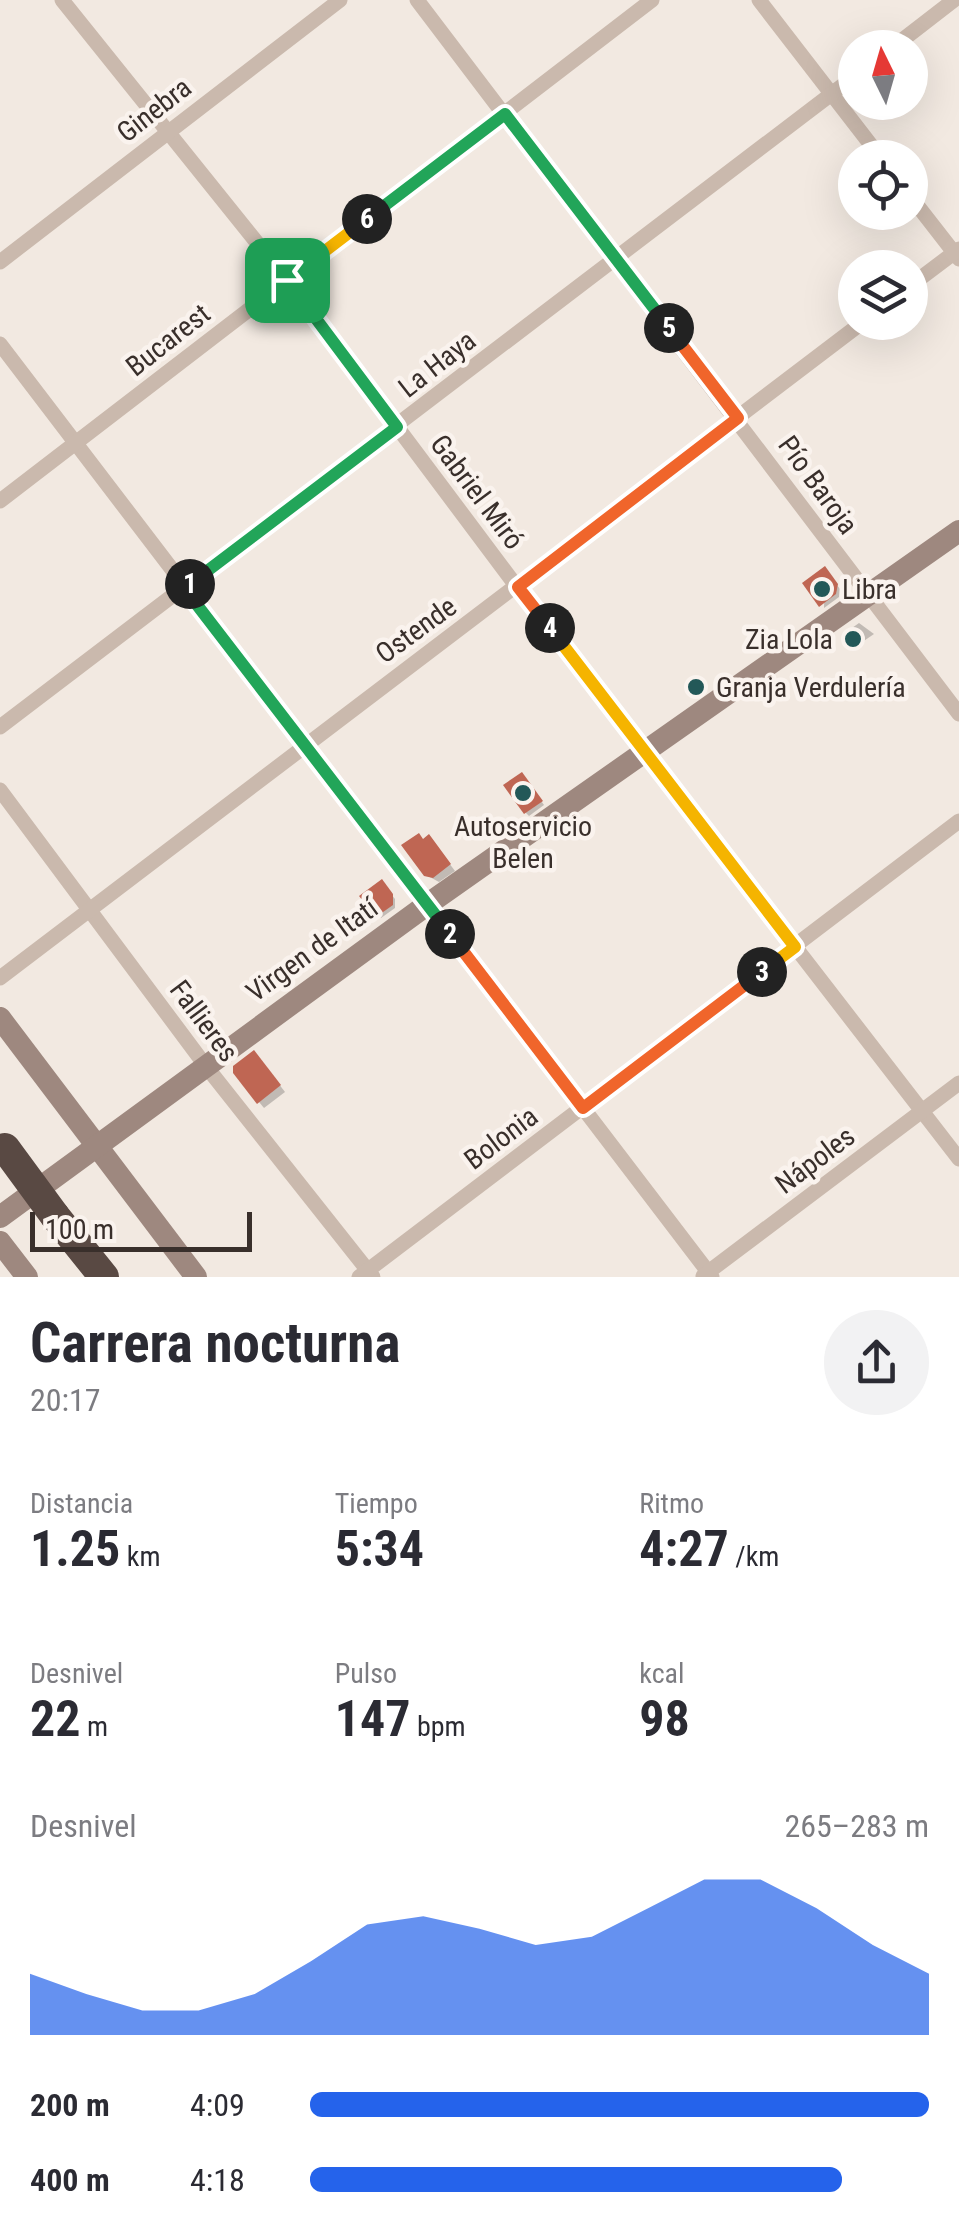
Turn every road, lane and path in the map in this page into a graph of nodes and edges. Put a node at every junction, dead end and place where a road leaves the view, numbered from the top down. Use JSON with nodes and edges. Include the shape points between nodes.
{"nodes":[{"id":1,"x":62,"y":0,"type":"edge"},
{"id":2,"x":340,"y":0,"type":"edge"},
{"id":3,"x":417,"y":0,"type":"edge"},
{"id":4,"x":652,"y":0,"type":"edge"},
{"id":5,"x":759,"y":0,"type":"edge"},
{"id":6,"x":954,"y":0,"type":"edge"},
{"id":7,"x":915,"y":30,"type":"edge"},
{"id":8,"x":838,"y":89,"type":"edge"},
{"id":9,"x":831,"y":94,"type":"junction"},
{"id":10,"x":505,"y":114,"type":"junction"},
{"id":11,"x":167,"y":130,"type":"junction"},
{"id":12,"x":866,"y":140,"type":"edge"},
{"id":13,"x":928,"y":218,"type":"edge"},
{"id":14,"x":957,"y":253,"type":"edge"},
{"id":15,"x":615,"y":258,"type":"junction"},
{"id":16,"x":0,"y":262,"type":"edge"},
{"id":17,"x":928,"y":273,"type":"edge"},
{"id":18,"x":287,"y":280,"type":"junction"},
{"id":19,"x":839,"y":340,"type":"edge"},
{"id":20,"x":0,"y":344,"type":"edge"},
{"id":21,"x":738,"y":418,"type":"junction"},
{"id":22,"x":397,"y":427,"type":"junction"},
{"id":23,"x":74,"y":443,"type":"junction"},
{"id":24,"x":0,"y":501,"type":"edge"},
{"id":25,"x":959,"y":531,"type":"edge"},
{"id":26,"x":518,"y":587,"type":"junction"},
{"id":27,"x":184,"y":588,"type":"junction"},
{"id":28,"x":868,"y":596,"type":"junction"},
{"id":29,"x":959,"y":714,"type":"edge"},
{"id":30,"x":0,"y":727,"type":"edge"},
{"id":31,"x":302,"y":744,"type":"junction"},
{"id":32,"x":646,"y":751,"type":"junction"},
{"id":33,"x":0,"y":790,"type":"edge"},
{"id":34,"x":959,"y":821,"type":"edge"},
{"id":35,"x":428,"y":904,"type":"junction"},
{"id":36,"x":90,"y":910,"type":"junction"},
{"id":37,"x":795,"y":947,"type":"junction"},
{"id":38,"x":0,"y":978,"type":"edge"},
{"id":39,"x":0,"y":1018,"type":"edge"},
{"id":40,"x":204,"y":1065,"type":"junction"},
{"id":41,"x":959,"y":1083,"type":"edge"},
{"id":42,"x":583,"y":1108,"type":"junction"},
{"id":43,"x":922,"y":1110,"type":"junction"},
{"id":44,"x":98,"y":1143,"type":"junction"},
{"id":45,"x":2,"y":1155,"type":"edge"},
{"id":46,"x":959,"y":1159,"type":"edge"},
{"id":47,"x":0,"y":1217,"type":"edge"},
{"id":48,"x":46,"y":1220,"type":"junction"},
{"id":49,"x":0,"y":1242,"type":"edge"},
{"id":50,"x":367,"y":1275,"type":"edge"},
{"id":51,"x":708,"y":1275,"type":"edge"},
{"id":52,"x":27,"y":1277,"type":"edge"},
{"id":53,"x":80,"y":1277,"type":"edge"},
{"id":54,"x":104,"y":1277,"type":"edge"},
{"id":55,"x":196,"y":1277,"type":"edge"}],
"edges":[{"from":1,"to":11,"type":"street","name":"Gabriel Miró"},
{"from":2,"to":11,"type":"street","name":"Ginebra"},
{"from":3,"to":10,"type":"street","name":"Pío Baroja"},
{"from":4,"to":10,"type":"street","name":"Bucarest"},
{"from":5,"to":9,"type":"street"},
{"from":6,"to":7,"type":"street"},
{"from":8,"to":9,"type":"street","name":"La Haya"},
{"from":9,"to":12,"type":"street"},
{"from":9,"to":15,"type":"street","name":"La Haya"},
{"from":10,"to":15,"type":"street","name":"Pío Baroja"},
{"from":10,"to":18,"type":"street","name":"Bucarest"},
{"from":11,"to":16,"type":"street","name":"Ginebra"},
{"from":11,"to":18,"type":"street","name":"Gabriel Miró"},
{"from":13,"to":14,"type":"street"},
{"from":14,"to":17,"type":"street"},
{"from":15,"to":21,"type":"street","name":"Pío Baroja"},
{"from":15,"to":22,"type":"street","name":"La Haya"},
{"from":18,"to":22,"type":"street","name":"Gabriel Miró"},
{"from":18,"to":23,"type":"street","name":"Bucarest"},
{"from":19,"to":21,"type":"street","name":"Ostende"},
{"from":20,"to":23,"type":"street"},
{"from":21,"to":26,"type":"street","name":"Ostende"},
{"from":21,"to":28,"type":"street","name":"Pío Baroja"},
{"from":22,"to":26,"type":"street","name":"Gabriel Miró"},
{"from":22,"to":27,"type":"street","name":"La Haya"},
{"from":23,"to":24,"type":"street","name":"Bucarest"},
{"from":23,"to":27,"type":"street"},
{"from":25,"to":28,"type":"street","name":"Virgen de Itatí"},
{"from":26,"to":31,"type":"street","name":"Ostende"},
{"from":26,"to":32,"type":"street","name":"Gabriel Miró"},
{"from":27,"to":30,"type":"street","name":"La Haya"},
{"from":27,"to":31,"type":"street"},
{"from":28,"to":29,"type":"street","name":"Pío Baroja"},
{"from":28,"to":32,"type":"street","name":"Virgen de Itatí"},
{"from":31,"to":35,"type":"street"},
{"from":31,"to":36,"type":"street","name":"Ostende"},
{"from":32,"to":35,"type":"street","name":"Virgen de Itatí"},
{"from":32,"to":37,"type":"street","name":"Gabriel Miró"},
{"from":33,"to":36,"type":"street","name":"Fallieres"},
{"from":34,"to":37,"type":"street","name":"Bolonia"},
{"from":35,"to":40,"type":"street","name":"Virgen de Itatí"},
{"from":35,"to":42,"type":"street"},
{"from":36,"to":38,"type":"street","name":"Ostende"},
{"from":36,"to":40,"type":"street","name":"Fallieres"},
{"from":37,"to":42,"type":"street","name":"Bolonia"},
{"from":37,"to":43,"type":"street","name":"Gabriel Miró"},
{"from":39,"to":44,"type":"street"},
{"from":40,"to":44,"type":"street","name":"Virgen de Itatí"},
{"from":40,"to":50,"type":"street","name":"Fallieres"},
{"from":41,"to":43,"type":"street","name":"Nápoles"},
{"from":42,"to":50,"type":"street","name":"Bolonia"},
{"from":42,"to":51,"type":"street"},
{"from":43,"to":46,"type":"street","name":"Gabriel Miró"},
{"from":43,"to":51,"type":"street","name":"Nápoles"},
{"from":44,"to":47,"type":"street","name":"Virgen de Itatí"},
{"from":44,"to":55,"type":"street"},
{"from":45,"to":48,"type":"highway","bridge":true},
{"from":48,"to":53,"type":"highway"},
{"from":48,"to":54,"type":"highway"},
{"from":49,"to":52,"type":"street"}]}
